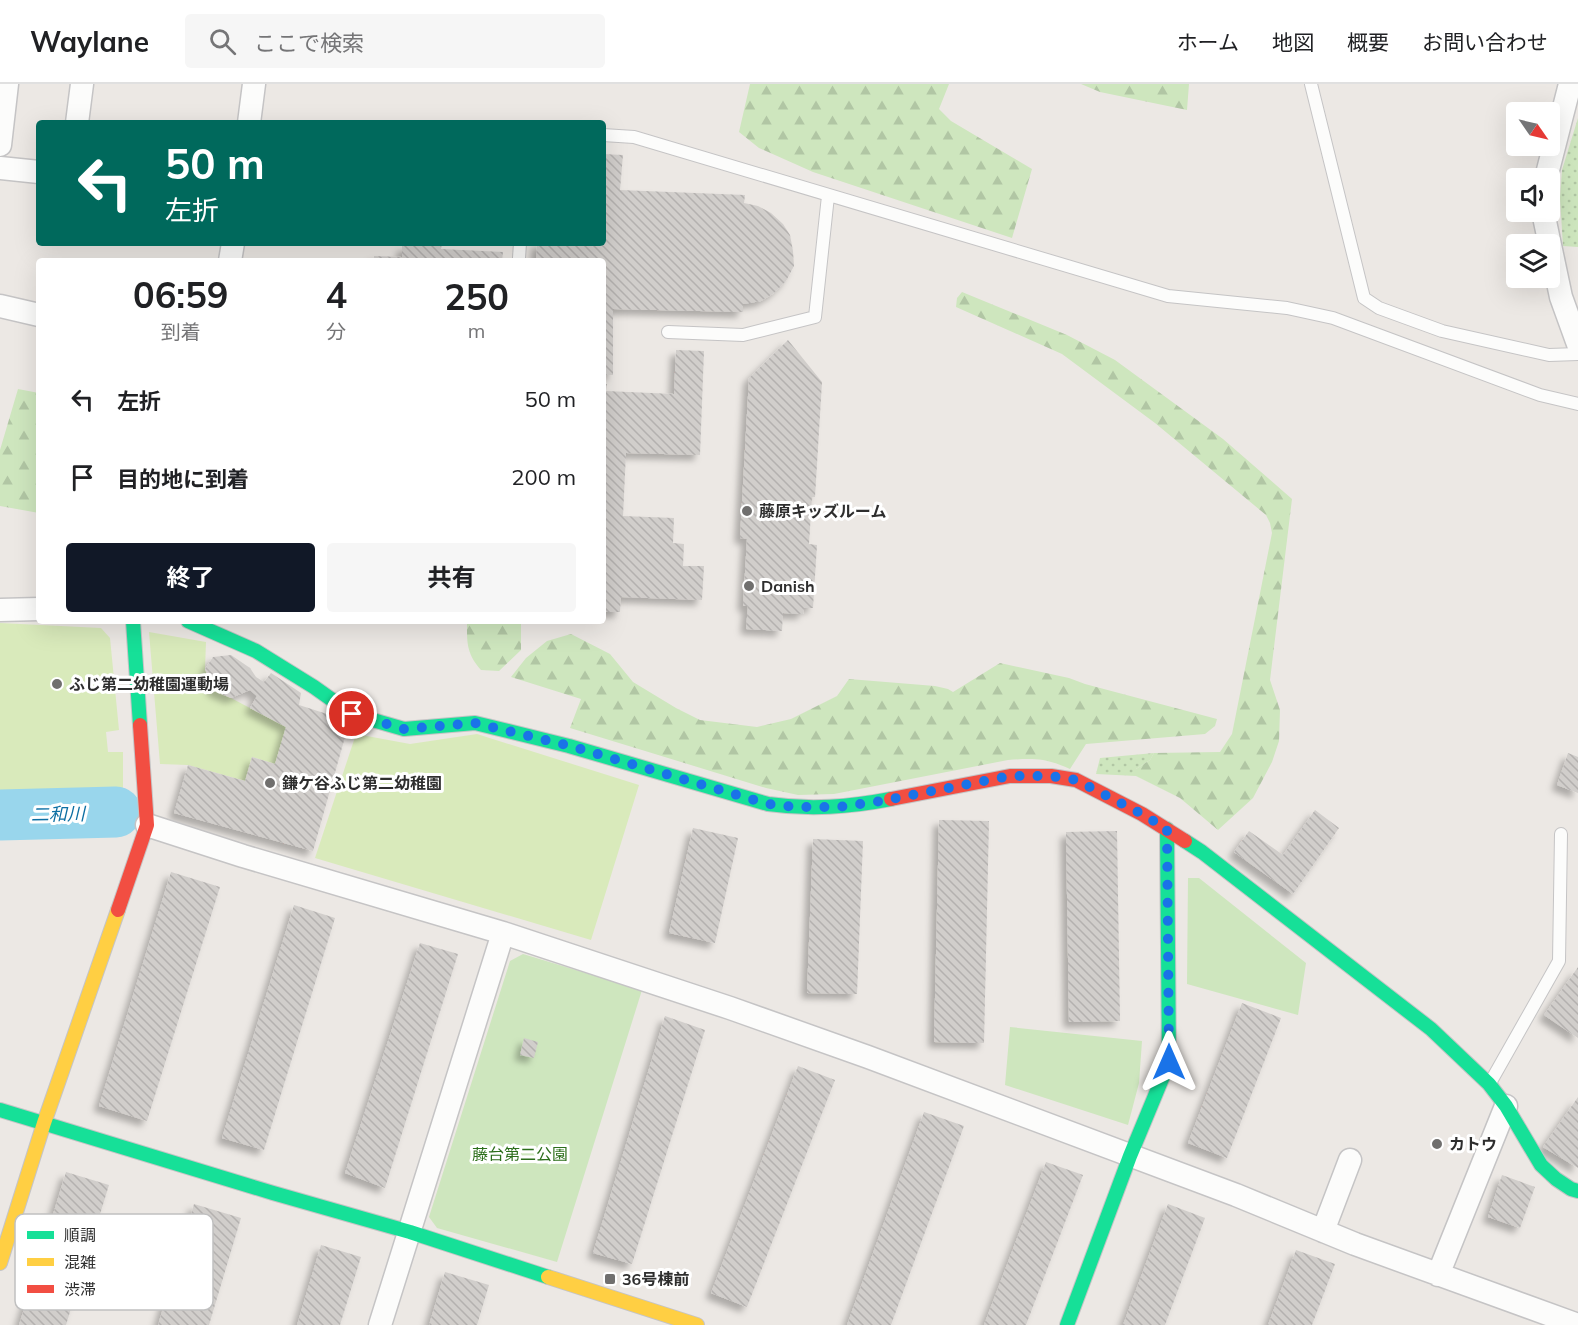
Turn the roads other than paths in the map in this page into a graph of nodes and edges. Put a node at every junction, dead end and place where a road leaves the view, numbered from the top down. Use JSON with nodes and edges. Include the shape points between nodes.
{"nodes":[{"id":1,"x":7,"y":84,"type":"edge"},
{"id":2,"x":82,"y":84,"type":"edge"},
{"id":3,"x":254,"y":84,"type":"edge"},
{"id":4,"x":1311,"y":84,"type":"edge"},
{"id":5,"x":1570,"y":84,"type":"edge"},
{"id":6,"x":77,"y":120,"type":"edge"},
{"id":7,"x":249,"y":120,"type":"edge"},
{"id":8,"x":606,"y":135,"type":"edge"},
{"id":9,"x":0,"y":144,"type":"edge"},
{"id":10,"x":0,"y":168,"type":"edge"},
{"id":11,"x":1549,"y":168,"type":"edge"},
{"id":12,"x":36,"y":172,"type":"edge"},
{"id":13,"x":828,"y":196,"type":"junction"},
{"id":14,"x":1545,"y":222,"type":"edge"},
{"id":15,"x":520,"y":246,"type":"edge"},
{"id":16,"x":519,"y":258,"type":"dead end"},
{"id":17,"x":0,"y":306,"type":"edge"},
{"id":18,"x":36,"y":314,"type":"edge"},
{"id":19,"x":668,"y":332,"type":"dead end"},
{"id":20,"x":1578,"y":344,"type":"edge"},
{"id":21,"x":1578,"y":354,"type":"edge"},
{"id":22,"x":1578,"y":404,"type":"edge"},
{"id":23,"x":36,"y":609,"type":"edge"},
{"id":24,"x":0,"y":610,"type":"edge"},
{"id":25,"x":133,"y":624,"type":"edge"},
{"id":26,"x":195,"y":624,"type":"edge"},
{"id":27,"x":147,"y":825,"type":"junction"},
{"id":28,"x":1167,"y":829,"type":"junction"},
{"id":29,"x":1561,"y":834,"type":"dead end"},
{"id":30,"x":503,"y":933,"type":"junction"},
{"id":31,"x":1490,"y":1084,"type":"junction"},
{"id":32,"x":1506,"y":1106,"type":"junction"},
{"id":33,"x":0,"y":1110,"type":"edge"},
{"id":34,"x":44,"y":1123,"type":"junction"},
{"id":35,"x":1131,"y":1156,"type":"junction"},
{"id":36,"x":1350,"y":1160,"type":"dead end"},
{"id":37,"x":1578,"y":1191,"type":"edge"},
{"id":38,"x":15,"y":1214,"type":"edge"},
{"id":39,"x":15,"y":1215,"type":"edge"},
{"id":40,"x":1323,"y":1231,"type":"junction"},
{"id":41,"x":410,"y":1232,"type":"junction"},
{"id":42,"x":0,"y":1263,"type":"edge"},
{"id":43,"x":1438,"y":1275,"type":"junction"},
{"id":44,"x":380,"y":1325,"type":"edge"},
{"id":45,"x":697,"y":1325,"type":"edge"},
{"id":46,"x":1067,"y":1325,"type":"edge"},
{"id":47,"x":1578,"y":1325,"type":"edge"}],
"edges":[{"from":1,"to":9,"type":"street"},
{"from":2,"to":6,"type":"street"},
{"from":3,"to":7,"type":"street"},
{"from":4,"to":21,"type":"lane","via":[[1364,298],[1379,308],[1442,331],[1549,355]]},
{"from":5,"to":11,"type":"street"},
{"from":8,"to":13,"type":"lane","via":[[634,137]]},
{"from":10,"to":12,"type":"street"},
{"from":13,"to":19,"type":"lane","via":[[815,317],[743,335]]},
{"from":13,"to":22,"type":"lane","via":[[1168,296],[1287,308],[1333,318],[1540,395]]},
{"from":14,"to":20,"type":"street","via":[[1562,297]]},
{"from":15,"to":16,"type":"lane"},
{"from":17,"to":18,"type":"street"},
{"from":23,"to":24,"type":"street"},
{"from":25,"to":27,"type":"street"},
{"from":26,"to":28,"type":"street","via":[[256,651],[352,714],[404,729],[475,723],[570,746],[768,804],[795,807],[839,807],[1010,776],[1050,776],[1076,780]]},
{"from":27,"to":30,"type":"street"},
{"from":27,"to":34,"type":"street"},
{"from":28,"to":31,"type":"street","via":[[1431,1029]]},
{"from":28,"to":35,"type":"street","via":[[1169,1062]]},
{"from":29,"to":31,"type":"lane","via":[[1559,961]]},
{"from":30,"to":35,"type":"street","via":[[857,1053]]},
{"from":30,"to":41,"type":"street"},
{"from":31,"to":32,"type":"street"},
{"from":32,"to":37,"type":"street","via":[[1541,1165]]},
{"from":32,"to":43,"type":"street"},
{"from":33,"to":34,"type":"street"},
{"from":34,"to":38,"type":"street"},
{"from":34,"to":41,"type":"street"},
{"from":35,"to":40,"type":"street"},
{"from":35,"to":46,"type":"street"},
{"from":36,"to":40,"type":"street"},
{"from":39,"to":42,"type":"street"},
{"from":40,"to":43,"type":"street"},
{"from":41,"to":44,"type":"street"},
{"from":41,"to":45,"type":"street"},
{"from":43,"to":47,"type":"street"}]}
